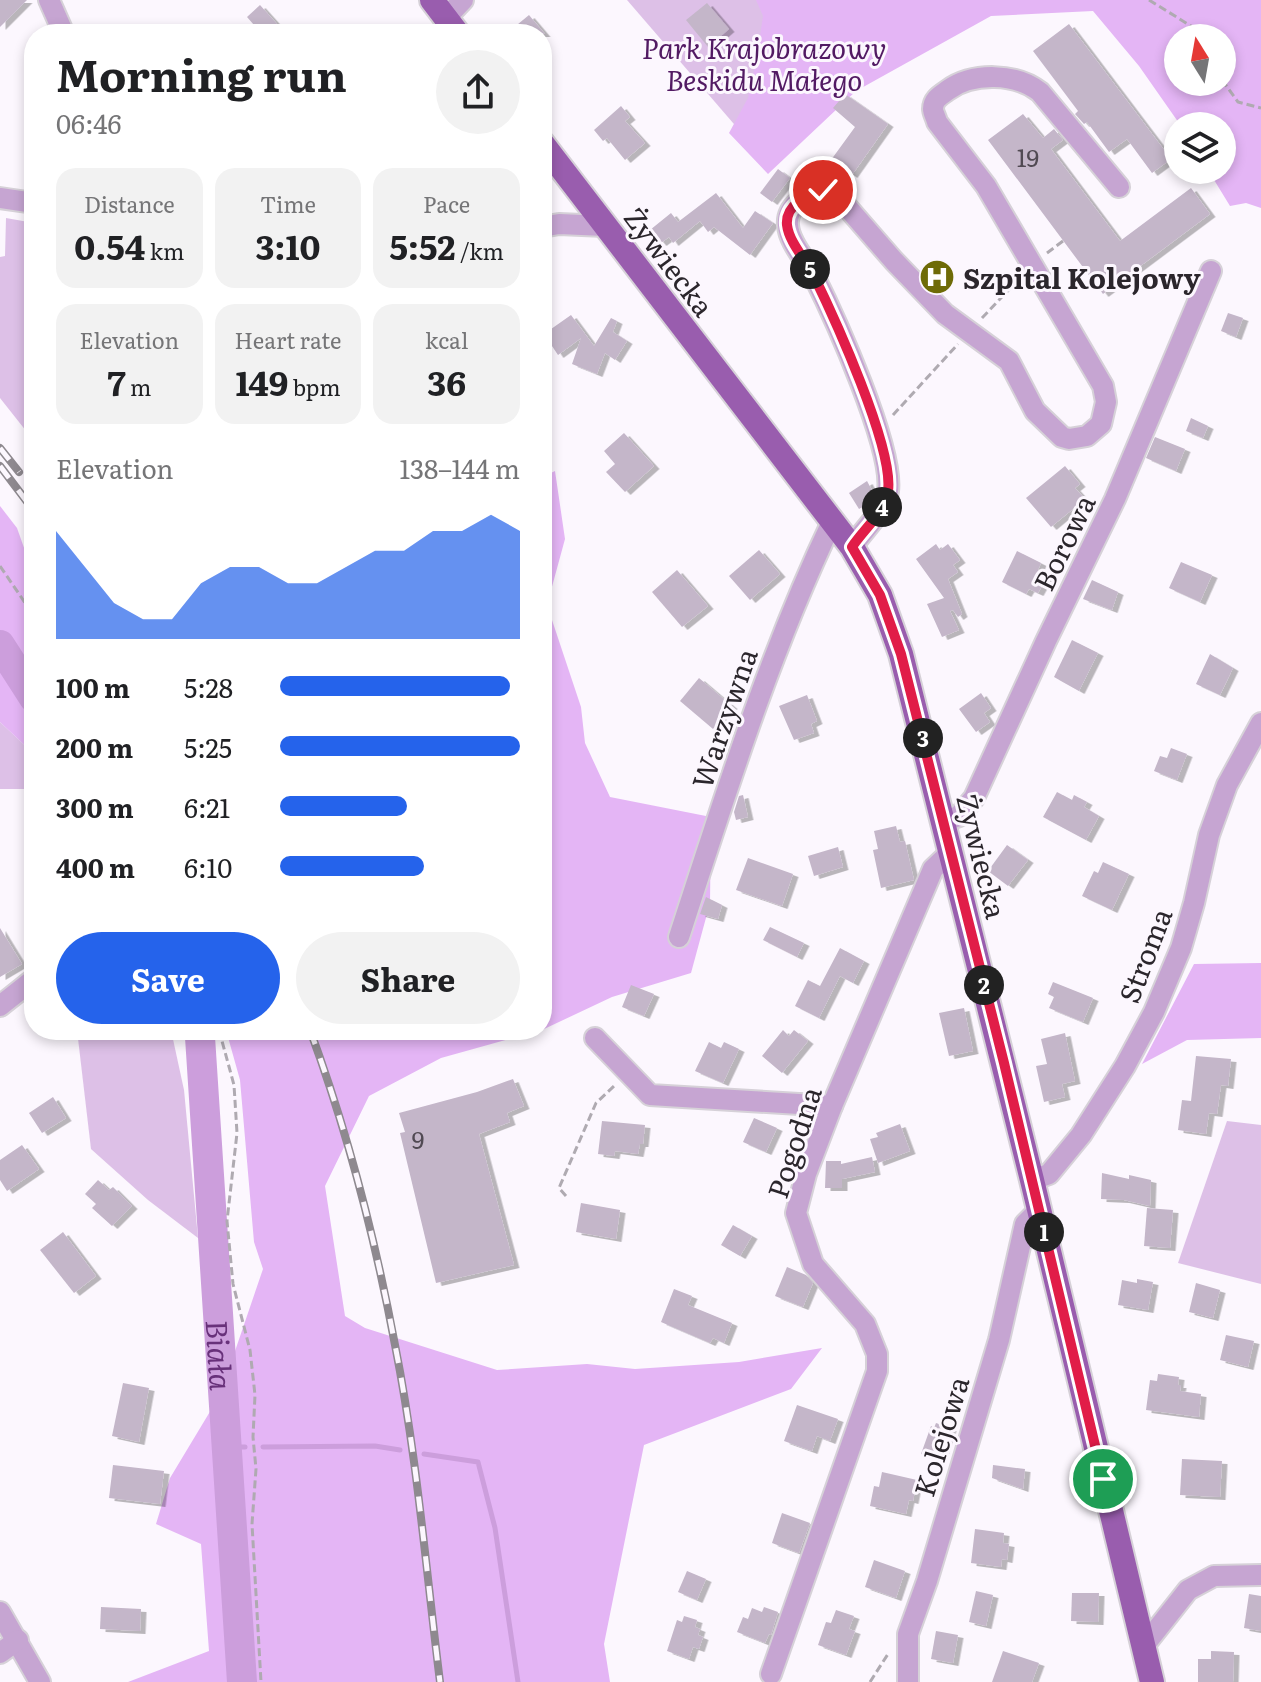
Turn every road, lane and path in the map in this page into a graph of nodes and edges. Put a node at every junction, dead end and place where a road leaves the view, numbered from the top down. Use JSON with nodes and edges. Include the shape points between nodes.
{"nodes":[{"id":1,"x":49,"y":0,"type":"edge"},
{"id":2,"x":463,"y":0,"type":"edge"},
{"id":3,"x":1149,"y":0,"type":"edge"},
{"id":4,"x":445,"y":17,"type":"edge"},
{"id":5,"x":60,"y":24,"type":"edge"},
{"id":6,"x":1188,"y":24,"type":"edge"},
{"id":7,"x":1234,"y":96,"type":"edge"},
{"id":8,"x":1261,"y":108,"type":"edge"},
{"id":9,"x":552,"y":156,"type":"edge"},
{"id":10,"x":1119,"y":187,"type":"dead end"},
{"id":11,"x":0,"y":198,"type":"edge"},
{"id":12,"x":24,"y":202,"type":"edge"},
{"id":13,"x":552,"y":225,"type":"edge"},
{"id":14,"x":605,"y":226,"type":"junction"},
{"id":15,"x":1211,"y":271,"type":"dead end"},
{"id":16,"x":1018,"y":280,"type":"dead end"},
{"id":17,"x":963,"y":338,"type":"junction"},
{"id":18,"x":887,"y":421,"type":"dead end"},
{"id":19,"x":832,"y":522,"type":"junction"},
{"id":20,"x":852,"y":547,"type":"junction"},
{"id":21,"x":0,"y":566,"type":"edge"},
{"id":22,"x":24,"y":601,"type":"edge"},
{"id":23,"x":1261,"y":723,"type":"edge"},
{"id":24,"x":944,"y":821,"type":"junction"},
{"id":25,"x":951,"y":852,"type":"junction"},
{"id":26,"x":679,"y":937,"type":"dead end"},
{"id":27,"x":24,"y":987,"type":"edge"},
{"id":28,"x":0,"y":1006,"type":"edge"},
{"id":29,"x":595,"y":1038,"type":"dead end"},
{"id":30,"x":222,"y":1040,"type":"edge"},
{"id":31,"x":629,"y":1073,"type":"junction"},
{"id":32,"x":832,"y":1106,"type":"junction"},
{"id":33,"x":1032,"y":1180,"type":"junction"},
{"id":34,"x":566,"y":1196,"type":"dead end"},
{"id":35,"x":1039,"y":1210,"type":"junction"},
{"id":36,"x":1261,"y":1575,"type":"edge"},
{"id":37,"x":0,"y":1612,"type":"edge"},
{"id":38,"x":908,"y":1634,"type":"junction"},
{"id":39,"x":18,"y":1640,"type":"junction"},
{"id":40,"x":1143,"y":1647,"type":"junction"},
{"id":41,"x":0,"y":1653,"type":"edge"},
{"id":42,"x":771,"y":1674,"type":"dead end"},
{"id":43,"x":40,"y":1682,"type":"edge"},
{"id":44,"x":261,"y":1682,"type":"edge"},
{"id":45,"x":870,"y":1682,"type":"edge"},
{"id":46,"x":908,"y":1682,"type":"edge"},
{"id":47,"x":1152,"y":1682,"type":"edge"}],
"edges":[{"from":1,"to":5,"type":"street"},
{"from":2,"to":4,"type":"street"},
{"from":3,"to":6,"type":"path"},
{"from":7,"to":8,"type":"path"},
{"from":9,"to":14,"type":"main road","name":"Żywiecka"},
{"from":10,"to":17,"type":"street","via":[[1031,85],[976,77],[936,98],[937,122],[986,186],[1099,377],[1106,402],[1101,424],[1087,436],[1062,437],[1035,411],[1009,361]]},
{"from":11,"to":12,"type":"street"},
{"from":13,"to":14,"type":"street"},
{"from":14,"to":19,"type":"main road","name":"Żywiecka"},
{"from":15,"to":24,"type":"street","name":"Borowa","via":[[1115,499],[974,798],[959,816]]},
{"from":16,"to":17,"type":"path"},
{"from":17,"to":18,"type":"path"},
{"from":17,"to":20,"type":"street","via":[[832,193],[823,190],[802,198],[787,226],[842,341],[887,463],[884,504]]},
{"from":19,"to":20,"type":"main road","name":"Żywiecka"},
{"from":19,"to":26,"type":"street","name":"Warzywna","via":[[753,709]]},
{"from":20,"to":24,"type":"main road","name":"Żywiecka","via":[[880,595],[901,654]]},
{"from":21,"to":22,"type":"path"},
{"from":23,"to":33,"type":"street","name":"Stroma","via":[[1227,785],[1181,948],[1154,1012],[1081,1135],[1049,1174]]},
{"from":24,"to":25,"type":"main road","name":"Żywiecka"},
{"from":25,"to":32,"type":"street","name":"Pogodna","via":[[933,869]]},
{"from":25,"to":33,"type":"main road","name":"Żywiecka"},
{"from":27,"to":28,"type":"street"},
{"from":29,"to":31,"type":"street"},
{"from":30,"to":44,"type":"path","via":[[234,1085],[237,1133],[227,1221],[255,1395],[252,1524]]},
{"from":31,"to":32,"type":"street","via":[[650,1095]]},
{"from":31,"to":34,"type":"path","via":[[596,1103],[559,1188]]},
{"from":32,"to":42,"type":"street","name":"Pogodna","via":[[796,1213],[813,1264],[865,1324],[877,1354],[877,1371]]},
{"from":33,"to":35,"type":"main road","name":"Żywiecka"},
{"from":35,"to":38,"type":"street","name":"Kolejowa","via":[[1025,1224],[999,1340]]},
{"from":35,"to":40,"type":"main road","name":"Żywiecka"},
{"from":36,"to":40,"type":"street","via":[[1214,1576],[1188,1590]]},
{"from":37,"to":39,"type":"street"},
{"from":38,"to":45,"type":"path"},
{"from":38,"to":46,"type":"street","name":"Kolejowa"},
{"from":39,"to":41,"type":"street"},
{"from":39,"to":43,"type":"street"},
{"from":40,"to":47,"type":"main road","name":"Żywiecka"}]}
